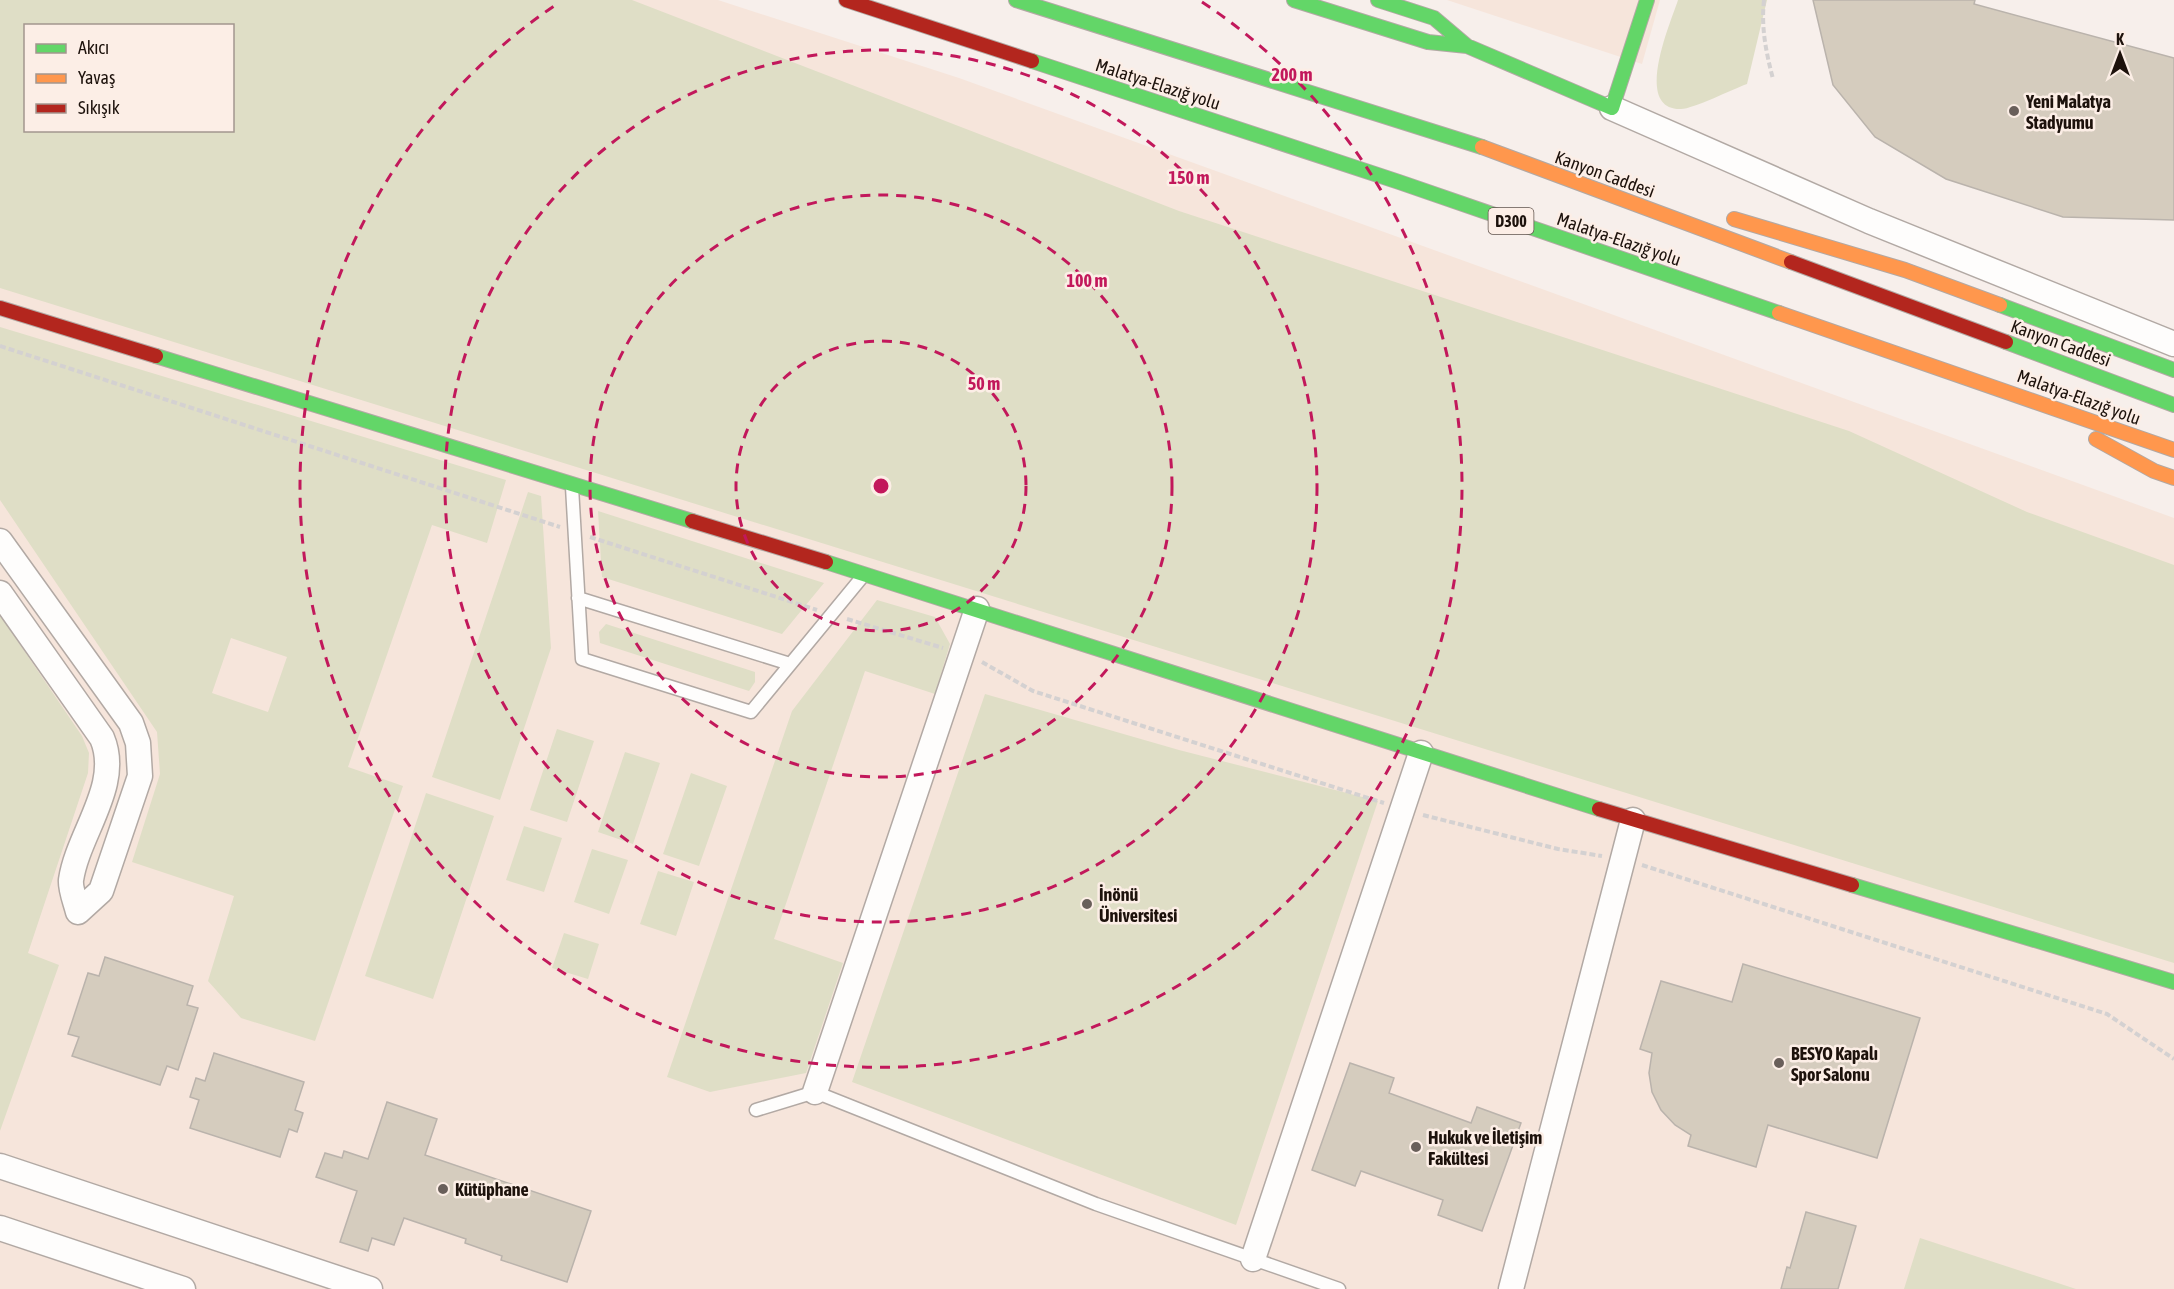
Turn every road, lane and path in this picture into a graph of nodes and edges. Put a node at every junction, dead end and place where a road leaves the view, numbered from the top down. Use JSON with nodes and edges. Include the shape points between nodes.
{"nodes":[{"id":1,"x":846,"y":0,"type":"edge"},
{"id":2,"x":1016,"y":0,"type":"edge"},
{"id":3,"x":1294,"y":0,"type":"edge"},
{"id":4,"x":1378,"y":0,"type":"edge"},
{"id":5,"x":1647,"y":0,"type":"edge"},
{"id":6,"x":1764,"y":0,"type":"edge"},
{"id":7,"x":1467,"y":46,"type":"junction"},
{"id":8,"x":1773,"y":79,"type":"dead end"},
{"id":9,"x":1612,"y":108,"type":"junction"},
{"id":10,"x":1453,"y":136,"type":"junction"},
{"id":11,"x":1657,"y":196,"type":"dead end"},
{"id":12,"x":1724,"y":217,"type":"dead end"},
{"id":13,"x":0,"y":308,"type":"edge"},
{"id":14,"x":2174,"y":344,"type":"edge"},
{"id":15,"x":0,"y":346,"type":"edge"},
{"id":16,"x":2174,"y":370,"type":"edge"},
{"id":17,"x":2008,"y":391,"type":"junction"},
{"id":18,"x":2174,"y":405,"type":"edge"},
{"id":19,"x":2174,"y":450,"type":"edge"},
{"id":20,"x":2174,"y":478,"type":"edge"},
{"id":21,"x":572,"y":483,"type":"junction"},
{"id":22,"x":574,"y":531,"type":"junction"},
{"id":23,"x":0,"y":541,"type":"edge"},
{"id":24,"x":864,"y":574,"type":"junction"},
{"id":25,"x":0,"y":593,"type":"edge"},
{"id":26,"x":578,"y":598,"type":"junction"},
{"id":27,"x":977,"y":609,"type":"junction"},
{"id":28,"x":831,"y":614,"type":"junction"},
{"id":29,"x":962,"y":654,"type":"junction"},
{"id":30,"x":790,"y":664,"type":"junction"},
{"id":31,"x":1421,"y":753,"type":"junction"},
{"id":32,"x":1402,"y":809,"type":"junction"},
{"id":33,"x":1633,"y":820,"type":"junction"},
{"id":34,"x":1623,"y":860,"type":"junction"},
{"id":35,"x":2174,"y":982,"type":"edge"},
{"id":36,"x":2174,"y":1059,"type":"edge"},
{"id":37,"x":815,"y":1092,"type":"junction"},
{"id":38,"x":756,"y":1110,"type":"dead end"},
{"id":39,"x":0,"y":1166,"type":"edge"},
{"id":40,"x":0,"y":1228,"type":"edge"},
{"id":41,"x":1253,"y":1259,"type":"junction"},
{"id":42,"x":183,"y":1289,"type":"edge"},
{"id":43,"x":370,"y":1289,"type":"edge"},
{"id":44,"x":1339,"y":1289,"type":"edge"},
{"id":45,"x":1511,"y":1289,"type":"edge"}],
"edges":[{"from":1,"to":17,"type":"main road","name":"Malatya-Elazığ yolu","number":"D300","via":[[1410,186]]},
{"from":2,"to":10,"type":"main road","name":"Kanyon Caddesi"},
{"from":3,"to":7,"type":"main road","via":[[1428,42]]},
{"from":4,"to":7,"type":"main road","via":[[1434,18]]},
{"from":5,"to":9,"type":"main road"},
{"from":6,"to":8,"type":"path","via":[[1764,41]]},
{"from":7,"to":9,"type":"main road"},
{"from":9,"to":14,"type":"street","via":[[1869,221]]},
{"from":10,"to":11,"type":"main road"},
{"from":10,"to":18,"type":"main road","name":"Kanyon Caddesi"},
{"from":12,"to":16,"type":"main road","via":[[1905,270]]},
{"from":13,"to":21,"type":"main road"},
{"from":15,"to":22,"type":"path"},
{"from":17,"to":19,"type":"main road","name":"Malatya-Elazığ yolu","number":"D300"},
{"from":17,"to":20,"type":"main road","via":[[2154,471]]},
{"from":21,"to":22,"type":"lane"},
{"from":21,"to":24,"type":"main road"},
{"from":22,"to":26,"type":"lane"},
{"from":22,"to":28,"type":"path"},
{"from":23,"to":25,"type":"street","via":[[131,723],[138,743],[140,776],[101,891],[78,912],[71,882],[108,770],[107,750]]},
{"from":24,"to":27,"type":"main road"},
{"from":24,"to":28,"type":"lane"},
{"from":26,"to":30,"type":"lane"},
{"from":26,"to":30,"type":"lane","via":[[582,659],[751,712]]},
{"from":27,"to":29,"type":"street"},
{"from":27,"to":31,"type":"main road"},
{"from":28,"to":29,"type":"path"},
{"from":28,"to":30,"type":"lane"},
{"from":29,"to":32,"type":"path","via":[[1033,691]]},
{"from":29,"to":37,"type":"street"},
{"from":31,"to":32,"type":"street"},
{"from":31,"to":33,"type":"main road"},
{"from":32,"to":34,"type":"path","via":[[1558,849]]},
{"from":32,"to":41,"type":"street"},
{"from":33,"to":34,"type":"street"},
{"from":33,"to":35,"type":"main road"},
{"from":34,"to":36,"type":"path","via":[[2107,1014]]},
{"from":34,"to":45,"type":"street"},
{"from":37,"to":38,"type":"lane"},
{"from":37,"to":41,"type":"lane","via":[[1096,1204]]},
{"from":39,"to":43,"type":"street"},
{"from":40,"to":42,"type":"street"},
{"from":41,"to":44,"type":"lane"}]}
